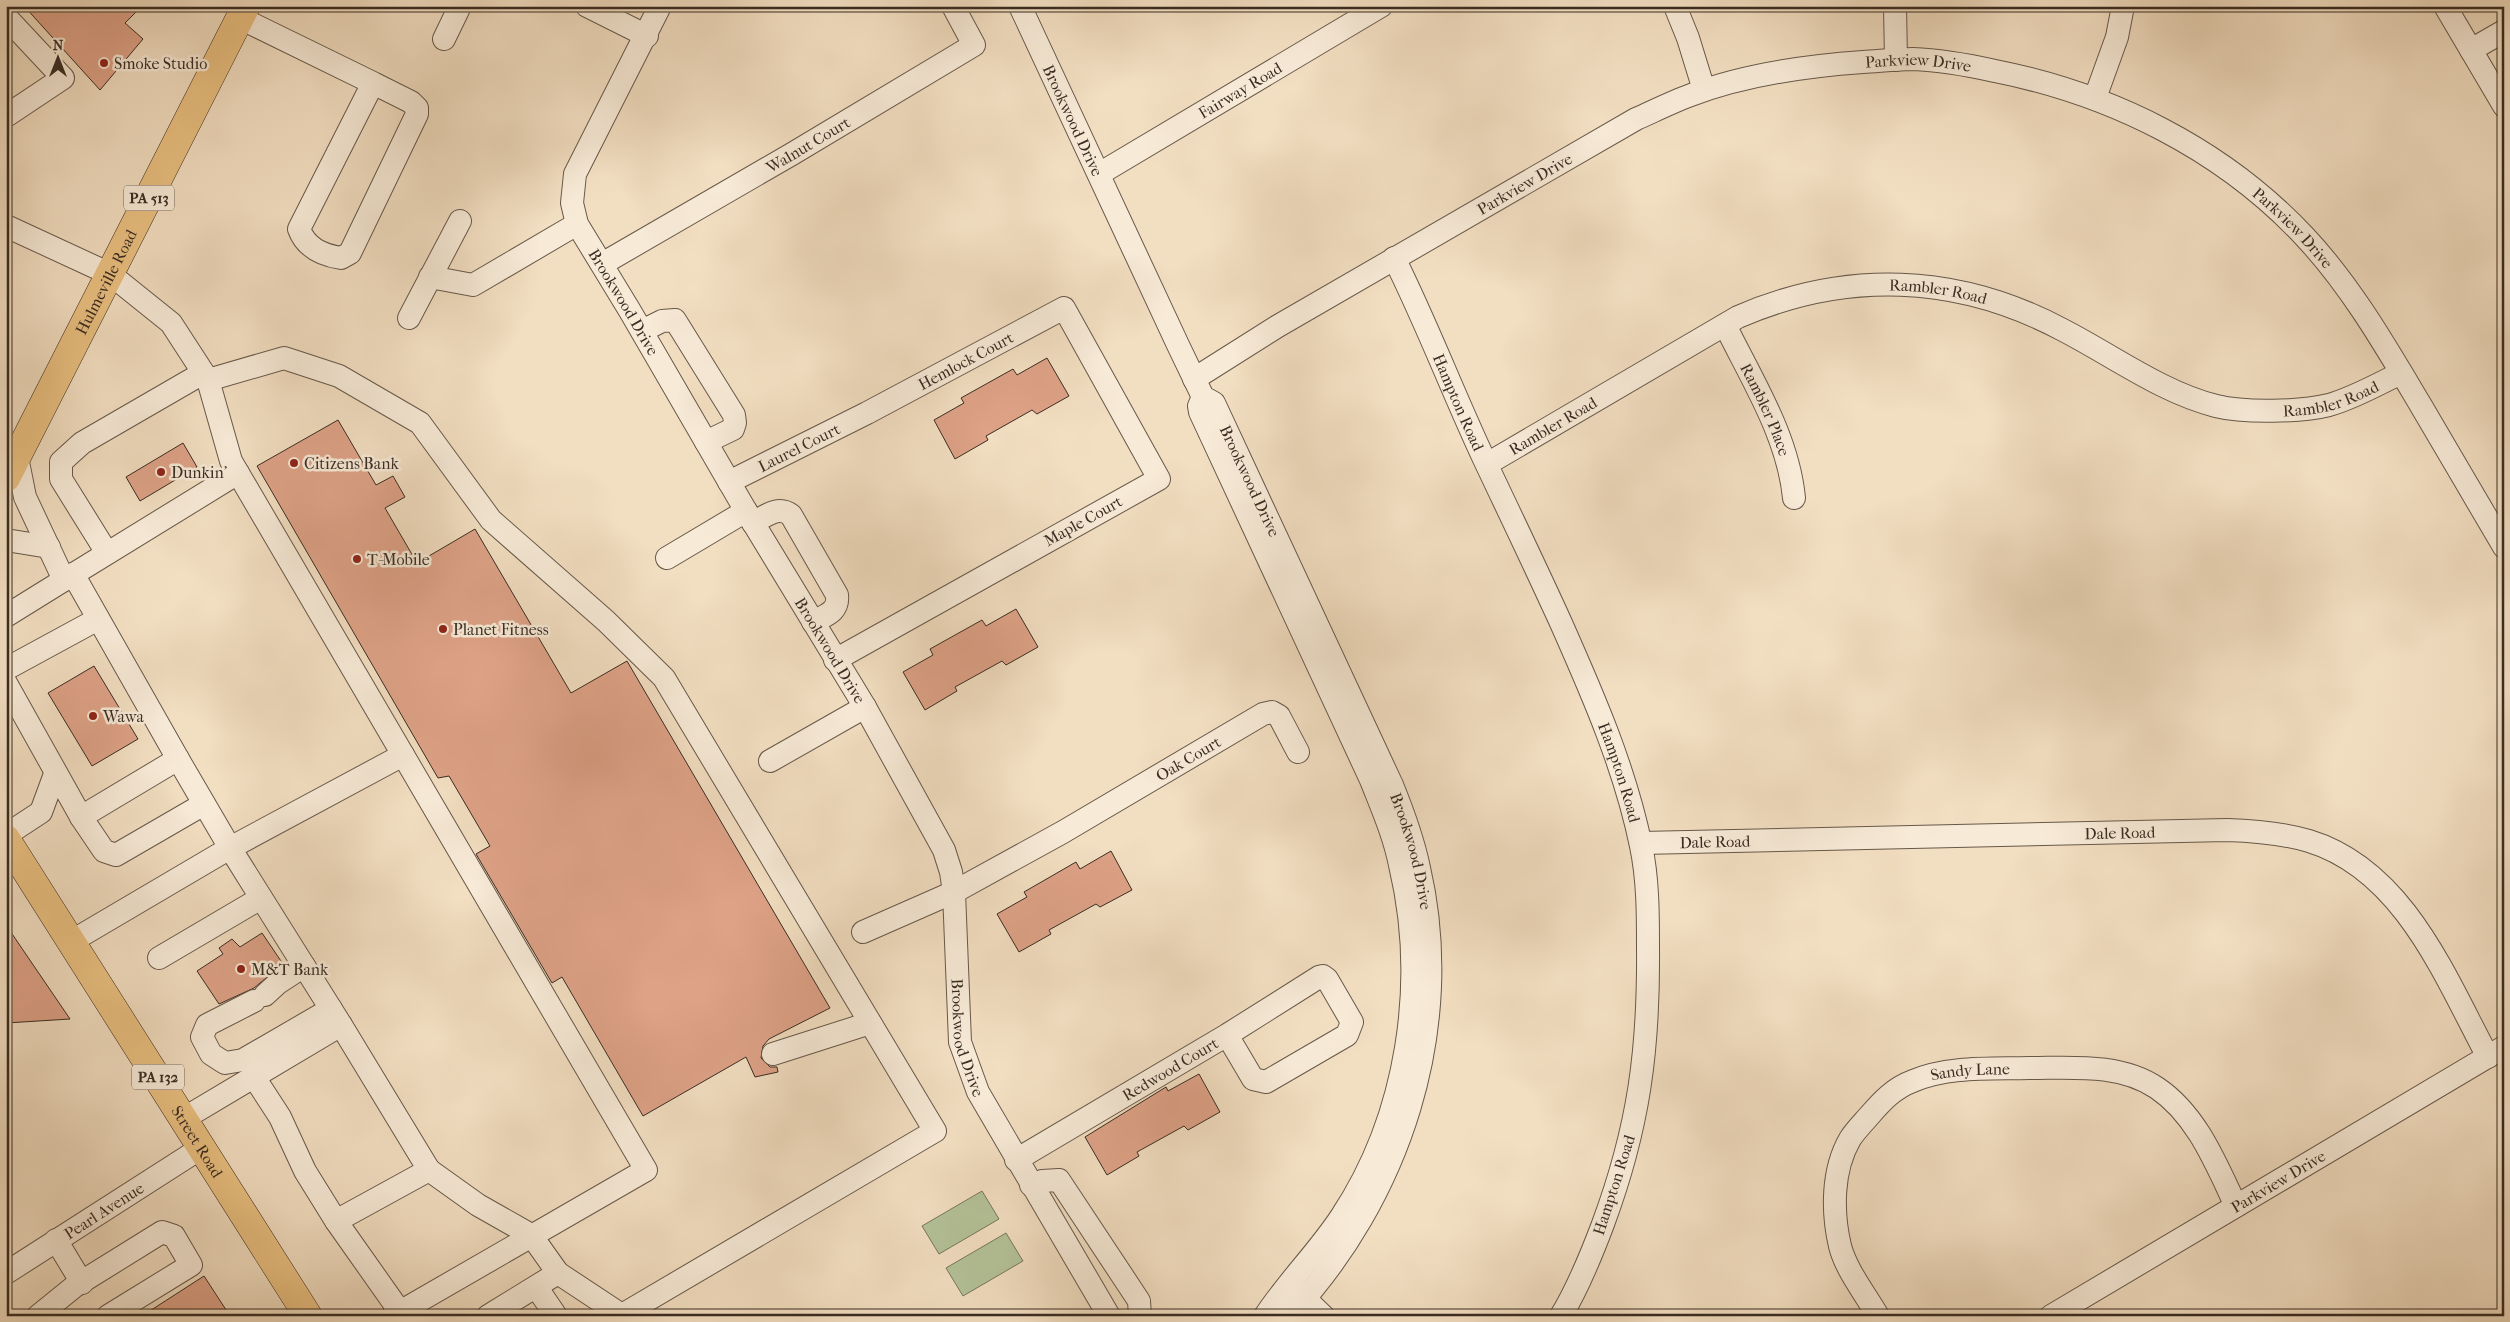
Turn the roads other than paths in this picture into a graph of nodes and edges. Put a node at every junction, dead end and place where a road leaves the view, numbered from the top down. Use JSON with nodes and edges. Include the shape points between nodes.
{"nodes":[{"id":1,"x":460,"y":6,"type":"edge"},
{"id":2,"x":587,"y":6,"type":"edge"},
{"id":3,"x":660,"y":6,"type":"edge"},
{"id":4,"x":953,"y":6,"type":"edge"},
{"id":5,"x":1020,"y":6,"type":"edge"},
{"id":6,"x":1381,"y":6,"type":"edge"},
{"id":7,"x":1675,"y":6,"type":"edge"},
{"id":8,"x":1895,"y":6,"type":"edge"},
{"id":9,"x":2124,"y":6,"type":"edge"},
{"id":10,"x":2445,"y":6,"type":"edge"},
{"id":11,"x":243,"y":12,"type":"edge"},
{"id":12,"x":6,"y":17,"type":"edge"},
{"id":13,"x":2504,"y":31,"type":"edge"},
{"id":14,"x":646,"y":36,"type":"junction"},
{"id":15,"x":444,"y":39,"type":"dead end"},
{"id":16,"x":2471,"y":50,"type":"junction"},
{"id":17,"x":1896,"y":60,"type":"junction"},
{"id":18,"x":374,"y":83,"type":"junction"},
{"id":19,"x":1704,"y":90,"type":"junction"},
{"id":20,"x":2095,"y":98,"type":"junction"},
{"id":21,"x":2504,"y":106,"type":"edge"},
{"id":22,"x":6,"y":116,"type":"edge"},
{"id":23,"x":1099,"y":174,"type":"junction"},
{"id":24,"x":460,"y":221,"type":"dead end"},
{"id":25,"x":577,"y":224,"type":"junction"},
{"id":26,"x":6,"y":226,"type":"edge"},
{"id":27,"x":1394,"y":258,"type":"junction"},
{"id":28,"x":602,"y":264,"type":"junction"},
{"id":29,"x":110,"y":274,"type":"junction"},
{"id":30,"x":430,"y":277,"type":"junction"},
{"id":31,"x":1064,"y":308,"type":"joint"},
{"id":32,"x":409,"y":318,"type":"dead end"},
{"id":33,"x":1725,"y":325,"type":"junction"},
{"id":34,"x":642,"y":331,"type":"junction"},
{"id":35,"x":2401,"y":373,"type":"junction"},
{"id":36,"x":206,"y":376,"type":"junction"},
{"id":37,"x":1199,"y":388,"type":"junction"},
{"id":38,"x":867,"y":413,"type":"joint"},
{"id":39,"x":706,"y":442,"type":"junction"},
{"id":40,"x":10,"y":462,"type":"edge"},
{"id":41,"x":1487,"y":464,"type":"junction"},
{"id":42,"x":238,"y":473,"type":"junction"},
{"id":43,"x":729,"y":482,"type":"junction"},
{"id":44,"x":1794,"y":498,"type":"dead end"},
{"id":45,"x":750,"y":517,"type":"junction"},
{"id":46,"x":6,"y":540,"type":"edge"},
{"id":47,"x":49,"y":547,"type":"junction"},
{"id":48,"x":2504,"y":547,"type":"edge"},
{"id":49,"x":107,"y":553,"type":"junction"},
{"id":50,"x":667,"y":558,"type":"dead end"},
{"id":51,"x":68,"y":577,"type":"junction"},
{"id":52,"x":6,"y":616,"type":"edge"},
{"id":53,"x":98,"y":618,"type":"junction"},
{"id":54,"x":813,"y":622,"type":"junction"},
{"id":55,"x":835,"y":660,"type":"junction"},
{"id":56,"x":6,"y":669,"type":"edge"},
{"id":57,"x":6,"y":683,"type":"edge"},
{"id":58,"x":865,"y":707,"type":"junction"},
{"id":59,"x":1298,"y":752,"type":"dead end"},
{"id":60,"x":403,"y":755,"type":"junction"},
{"id":61,"x":178,"y":759,"type":"junction"},
{"id":62,"x":770,"y":761,"type":"dead end"},
{"id":63,"x":55,"y":774,"type":"junction"},
{"id":64,"x":204,"y":804,"type":"junction"},
{"id":65,"x":81,"y":817,"type":"junction"},
{"id":66,"x":6,"y":835,"type":"edge"},
{"id":67,"x":6,"y":840,"type":"edge"},
{"id":68,"x":1641,"y":843,"type":"junction"},
{"id":69,"x":230,"y":848,"type":"junction"},
{"id":70,"x":954,"y":892,"type":"junction"},
{"id":71,"x":261,"y":898,"type":"junction"},
{"id":72,"x":863,"y":932,"type":"dead end"},
{"id":73,"x":72,"y":941,"type":"junction"},
{"id":74,"x":159,"y":958,"type":"dead end"},
{"id":75,"x":304,"y":966,"type":"junction"},
{"id":76,"x":336,"y":1017,"type":"junction"},
{"id":77,"x":870,"y":1023,"type":"junction"},
{"id":78,"x":1227,"y":1036,"type":"junction"},
{"id":79,"x":2496,"y":1052,"type":"edge"},
{"id":80,"x":773,"y":1054,"type":"dead end"},
{"id":81,"x":254,"y":1077,"type":"junction"},
{"id":82,"x":183,"y":1119,"type":"junction"},
{"id":83,"x":202,"y":1148,"type":"junction"},
{"id":84,"x":1016,"y":1160,"type":"junction"},
{"id":85,"x":429,"y":1170,"type":"junction"},
{"id":86,"x":1031,"y":1185,"type":"junction"},
{"id":87,"x":2236,"y":1206,"type":"junction"},
{"id":88,"x":336,"y":1221,"type":"junction"},
{"id":89,"x":531,"y":1235,"type":"junction"},
{"id":90,"x":56,"y":1240,"type":"junction"},
{"id":91,"x":6,"y":1273,"type":"edge"},
{"id":92,"x":558,"y":1274,"type":"junction"},
{"id":93,"x":82,"y":1283,"type":"junction"},
{"id":94,"x":537,"y":1288,"type":"junction"},
{"id":95,"x":1297,"y":1291,"type":"junction"},
{"id":96,"x":398,"y":1314,"type":"edge"},
{"id":97,"x":42,"y":1315,"type":"edge"},
{"id":98,"x":622,"y":1315,"type":"edge"},
{"id":99,"x":108,"y":1316,"type":"edge"},
{"id":100,"x":308,"y":1316,"type":"edge"},
{"id":101,"x":488,"y":1316,"type":"edge"},
{"id":102,"x":556,"y":1316,"type":"edge"},
{"id":103,"x":1109,"y":1316,"type":"edge"},
{"id":104,"x":1140,"y":1316,"type":"edge"},
{"id":105,"x":1264,"y":1316,"type":"edge"},
{"id":106,"x":1289,"y":1316,"type":"edge"},
{"id":107,"x":1324,"y":1316,"type":"edge"},
{"id":108,"x":1561,"y":1316,"type":"edge"},
{"id":109,"x":1878,"y":1316,"type":"edge"},
{"id":110,"x":2051,"y":1316,"type":"edge"}],
"edges":[{"from":1,"to":15,"type":"street"},
{"from":2,"to":14,"type":"street"},
{"from":3,"to":14,"type":"street","name":"Brookwood Drive"},
{"from":4,"to":28,"type":"street","name":"Walnut Court","via":[[974,45]]},
{"from":5,"to":23,"type":"street","name":"Brookwood Drive"},
{"from":6,"to":23,"type":"street","name":"Fairway Road"},
{"from":7,"to":19,"type":"street"},
{"from":8,"to":17,"type":"street"},
{"from":9,"to":20,"type":"street","via":[[2117,37]]},
{"from":10,"to":16,"type":"street"},
{"from":11,"to":18,"type":"street"},
{"from":11,"to":29,"type":"main road","name":"Hulmeville Road","number":"PA 513"},
{"from":12,"to":22,"type":"street","via":[[63,78]]},
{"from":13,"to":16,"type":"street"},
{"from":14,"to":25,"type":"street","name":"Brookwood Drive","via":[[575,174],[572,203]]},
{"from":16,"to":21,"type":"street"},
{"from":17,"to":19,"type":"street","name":"Parkview Drive","via":[[1809,66]]},
{"from":17,"to":20,"type":"street","name":"Parkview Drive","via":[[1952,62],[2025,77]]},
{"from":18,"to":18,"type":"street","via":[[299,229],[312,248],[328,256],[341,258],[350,253],[417,114],[417,108],[411,102]]},
{"from":19,"to":27,"type":"street","name":"Parkview Drive","via":[[1636,119]]},
{"from":20,"to":35,"type":"street","name":"Parkview Drive","via":[[2186,142],[2228,169],[2269,202],[2305,237],[2328,266],[2382,340]]},
{"from":23,"to":37,"type":"street","name":"Brookwood Drive"},
{"from":24,"to":30,"type":"street"},
{"from":25,"to":28,"type":"street","name":"Brookwood Drive"},
{"from":25,"to":30,"type":"street","via":[[473,285]]},
{"from":26,"to":29,"type":"street"},
{"from":27,"to":37,"type":"street","name":"Parkview Drive","via":[[1278,326]]},
{"from":27,"to":41,"type":"street","name":"Hampton Road"},
{"from":28,"to":34,"type":"street","name":"Brookwood Drive"},
{"from":29,"to":36,"type":"street","via":[[171,323]]},
{"from":29,"to":40,"type":"main road","name":"Hulmeville Road","number":"PA 513"},
{"from":30,"to":32,"type":"street"},
{"from":31,"to":38,"type":"street","name":"Hemlock Court"},
{"from":31,"to":55,"type":"street","name":"Maple Court","via":[[1160,478]]},
{"from":33,"to":35,"type":"street","name":"Rambler Road","via":[[1760,308],[1804,294],[1843,286],[1903,284],[1945,288],[2003,303],[2060,328],[2160,383],[2217,406],[2263,411],[2328,405]]},
{"from":33,"to":41,"type":"street","name":"Rambler Road"},
{"from":33,"to":44,"type":"street","name":"Rambler Place","via":[[1772,419],[1788,460]]},
{"from":34,"to":39,"type":"street","name":"Brookwood Drive"},
{"from":34,"to":39,"type":"street","via":[[662,320],[675,320],[734,415],[733,428]]},
{"from":35,"to":48,"type":"street","name":"Parkview Drive"},
{"from":36,"to":42,"type":"street","via":[[231,461]]},
{"from":36,"to":49,"type":"street","via":[[82,443],[61,462],[61,479]]},
{"from":36,"to":77,"type":"street","via":[[284,358],[339,376],[420,423],[491,520],[606,620],[664,678]]},
{"from":37,"to":95,"type":"street","name":"Brookwood Drive","via":[[1214,403],[1392,785],[1411,834],[1426,911],[1429,1010],[1415,1091],[1401,1136],[1362,1219],[1324,1277]]},
{"from":38,"to":43,"type":"street","name":"Laurel Court"},
{"from":39,"to":43,"type":"street","name":"Brookwood Drive"},
{"from":40,"to":47,"type":"street"},
{"from":41,"to":68,"type":"street","name":"Hampton Road","via":[[1594,698]]},
{"from":42,"to":49,"type":"street"},
{"from":42,"to":60,"type":"street"},
{"from":43,"to":45,"type":"street","name":"Brookwood Drive"},
{"from":45,"to":50,"type":"street"},
{"from":45,"to":54,"type":"street","name":"Brookwood Drive"},
{"from":45,"to":54,"type":"street","via":[[777,510],[785,510],[791,515],[838,604],[834,610]]},
{"from":46,"to":47,"type":"street"},
{"from":47,"to":51,"type":"street"},
{"from":49,"to":51,"type":"street"},
{"from":51,"to":52,"type":"street"},
{"from":51,"to":53,"type":"street"},
{"from":53,"to":56,"type":"street"},
{"from":53,"to":61,"type":"street"},
{"from":54,"to":55,"type":"street","name":"Brookwood Drive"},
{"from":55,"to":58,"type":"street","name":"Brookwood Drive"},
{"from":57,"to":63,"type":"street"},
{"from":58,"to":62,"type":"street"},
{"from":58,"to":70,"type":"street","name":"Brookwood Drive","via":[[944,850]]},
{"from":59,"to":70,"type":"street","name":"Oak Court","via":[[1278,716],[1272,712],[1262,714],[1063,832]]},
{"from":60,"to":69,"type":"street"},
{"from":60,"to":89,"type":"street","via":[[646,1170]]},
{"from":61,"to":64,"type":"street"},
{"from":61,"to":65,"type":"street"},
{"from":63,"to":65,"type":"street"},
{"from":63,"to":66,"type":"street","via":[[41,812]]},
{"from":64,"to":65,"type":"street","via":[[116,855],[104,851]]},
{"from":64,"to":69,"type":"street"},
{"from":67,"to":73,"type":"main road","name":"Street Road","number":"PA 132"},
{"from":68,"to":79,"type":"street","name":"Dale Road","via":[[2227,830],[2291,836],[2337,852],[2382,885],[2404,910]]},
{"from":68,"to":108,"type":"street","name":"Hampton Road","via":[[1648,910],[1649,1009],[1639,1102],[1615,1192],[1589,1262]]},
{"from":69,"to":71,"type":"street"},
{"from":69,"to":73,"type":"street"},
{"from":70,"to":72,"type":"street"},
{"from":70,"to":84,"type":"street","name":"Brookwood Drive","via":[[960,1042],[978,1092]]},
{"from":71,"to":74,"type":"street"},
{"from":71,"to":75,"type":"street"},
{"from":73,"to":82,"type":"main road","name":"Street Road","number":"PA 132"},
{"from":75,"to":76,"type":"street"},
{"from":75,"to":76,"type":"street","via":[[207,1025],[202,1037],[210,1054],[224,1063],[243,1060]]},
{"from":76,"to":81,"type":"street"},
{"from":76,"to":85,"type":"street"},
{"from":77,"to":80,"type":"street"},
{"from":77,"to":98,"type":"street","via":[[935,1131]]},
{"from":78,"to":78,"type":"street","name":"Redwood Court","via":[[1323,976],[1352,1022],[1347,1035],[1266,1082],[1253,1078]]},
{"from":78,"to":84,"type":"street","name":"Redwood Court"},
{"from":79,"to":87,"type":"street","name":"Parkview Drive"},
{"from":81,"to":82,"type":"street"},
{"from":81,"to":88,"type":"street","via":[[280,1117],[305,1171]]},
{"from":82,"to":83,"type":"main road","name":"Street Road","number":"PA 132"},
{"from":83,"to":90,"type":"street","name":"Pearl Avenue"},
{"from":83,"to":100,"type":"main road","name":"Street Road","number":"PA 132"},
{"from":84,"to":86,"type":"street","name":"Brookwood Drive"},
{"from":85,"to":88,"type":"street"},
{"from":85,"to":89,"type":"street"},
{"from":86,"to":103,"type":"street","name":"Brookwood Drive"},
{"from":86,"to":104,"type":"street","via":[[1059,1180],[1139,1301]]},
{"from":87,"to":109,"type":"street","name":"Sandy Lane","via":[[2211,1152],[2192,1123],[2174,1102],[2141,1079],[2123,1072],[2098,1069],[2040,1068],[1974,1069],[1914,1080],[1882,1100],[1850,1139],[1835,1190],[1840,1247]]},
{"from":87,"to":110,"type":"street","name":"Parkview Drive"},
{"from":88,"to":96,"type":"street"},
{"from":89,"to":92,"type":"street"},
{"from":89,"to":96,"type":"street"},
{"from":90,"to":91,"type":"street","name":"Pearl Avenue"},
{"from":90,"to":93,"type":"street"},
{"from":92,"to":94,"type":"street"},
{"from":92,"to":98,"type":"street"},
{"from":93,"to":97,"type":"street"},
{"from":93,"to":99,"type":"street","via":[[162,1232],[174,1236],[191,1265]]},
{"from":94,"to":101,"type":"street"},
{"from":94,"to":102,"type":"street"},
{"from":95,"to":105,"type":"street","name":"Brookwood Drive"},
{"from":95,"to":106,"type":"street","name":"Brookwood Drive"},
{"from":95,"to":107,"type":"street"}]}
